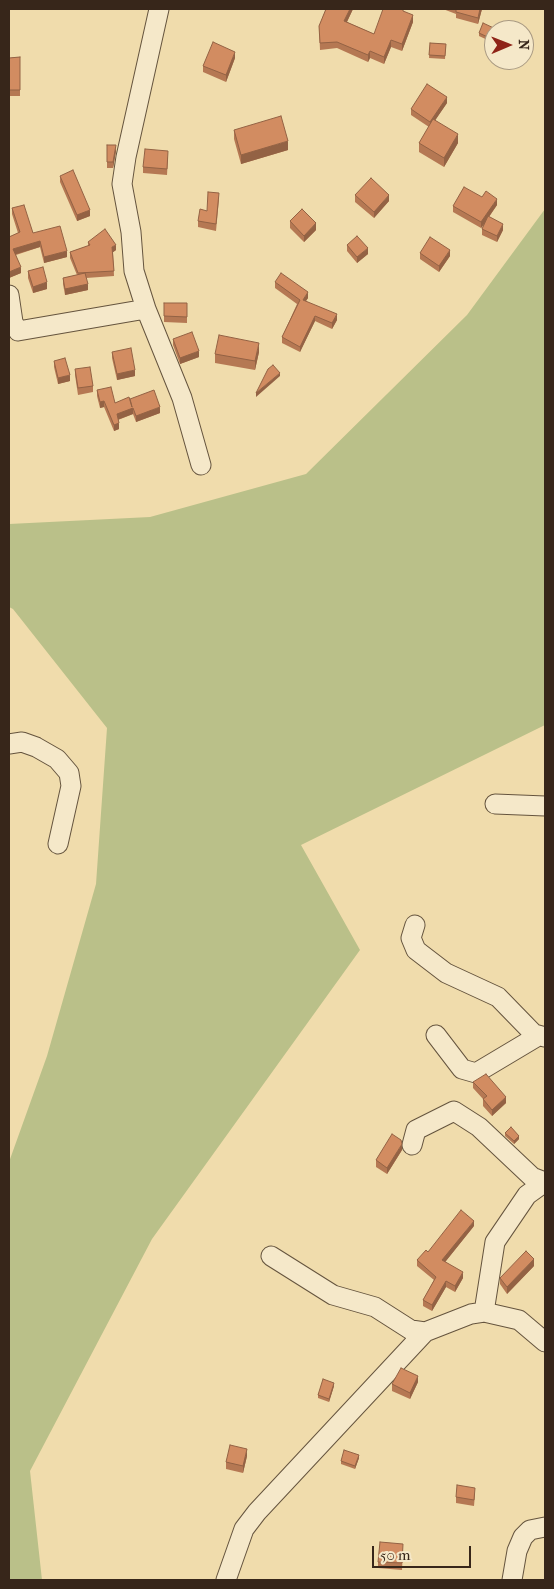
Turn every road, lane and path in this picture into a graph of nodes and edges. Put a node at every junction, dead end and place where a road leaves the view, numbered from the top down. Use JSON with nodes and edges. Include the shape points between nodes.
{"nodes":[{"id":1,"x":159,"y":9,"type":"edge"},
{"id":2,"x":9,"y":295,"type":"edge"},
{"id":3,"x":146,"y":309,"type":"junction"},
{"id":4,"x":201,"y":465,"type":"dead end"},
{"id":5,"x":9,"y":744,"type":"edge"},
{"id":6,"x":495,"y":804,"type":"dead end"},
{"id":7,"x":545,"y":806,"type":"edge"},
{"id":8,"x":58,"y":844,"type":"dead end"},
{"id":9,"x":415,"y":925,"type":"dead end"},
{"id":10,"x":436,"y":1035,"type":"dead end"},
{"id":11,"x":542,"y":1037,"type":"edge"},
{"id":12,"x":412,"y":1145,"type":"dead end"},
{"id":13,"x":545,"y":1182,"type":"edge"},
{"id":14,"x":271,"y":1256,"type":"dead end"},
{"id":15,"x":484,"y":1312,"type":"junction"},
{"id":16,"x":425,"y":1332,"type":"junction"},
{"id":17,"x":545,"y":1342,"type":"edge"},
{"id":18,"x":545,"y":1527,"type":"edge"},
{"id":19,"x":226,"y":1580,"type":"edge"},
{"id":20,"x":512,"y":1580,"type":"edge"}],
"edges":[{"from":1,"to":3,"type":"street","via":[[122,184],[134,271]]},
{"from":2,"to":3,"type":"street","via":[[12,322],[18,330]]},
{"from":3,"to":4,"type":"street","via":[[182,398]]},
{"from":5,"to":8,"type":"street","via":[[22,742],[36,747],[57,759],[69,773],[71,786]]},
{"from":6,"to":7,"type":"street"},
{"from":9,"to":11,"type":"street","via":[[411,938],[416,950],[446,973],[502,1000],[521,1022]]},
{"from":10,"to":11,"type":"street","via":[[462,1070],[476,1073]]},
{"from":12,"to":13,"type":"street","via":[[416,1130],[454,1111],[479,1127],[532,1177]]},
{"from":13,"to":15,"type":"street","via":[[528,1195],[496,1242]]},
{"from":14,"to":16,"type":"street","via":[[332,1295],[375,1307],[411,1330]]},
{"from":15,"to":16,"type":"street"},
{"from":15,"to":17,"type":"street","via":[[519,1320]]},
{"from":16,"to":19,"type":"street","via":[[257,1512],[244,1529]]},
{"from":18,"to":20,"type":"street","via":[[530,1530],[523,1537]]}]}
